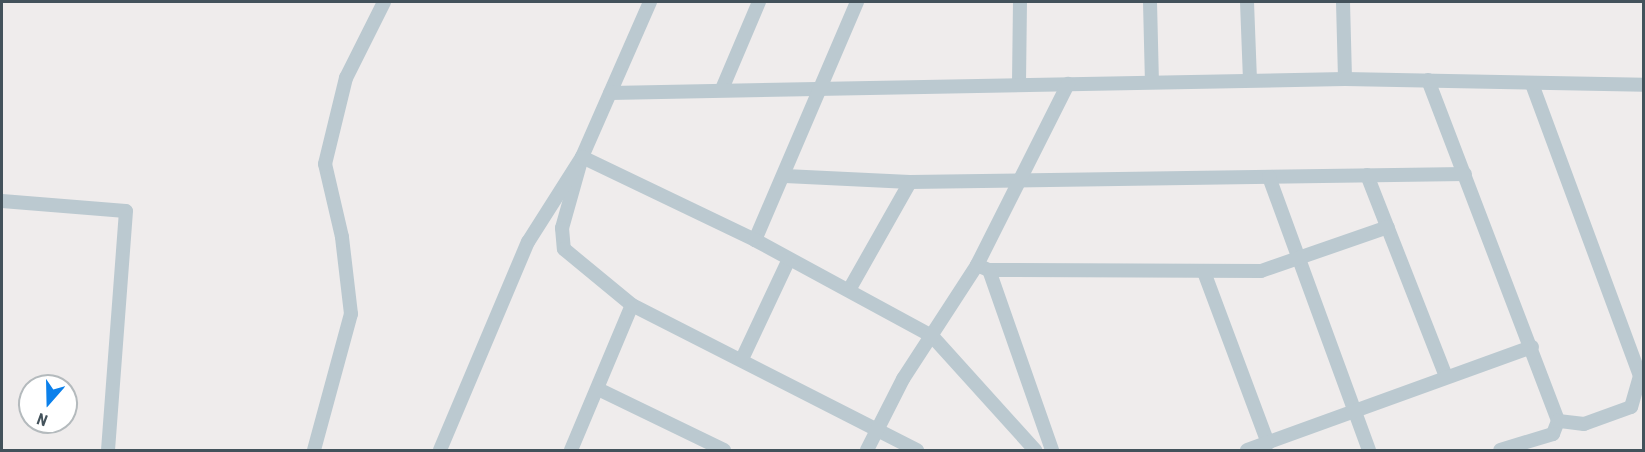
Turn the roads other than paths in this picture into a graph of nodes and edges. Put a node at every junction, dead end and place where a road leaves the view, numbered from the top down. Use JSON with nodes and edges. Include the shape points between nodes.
{"nodes":[{"id":1,"x":384,"y":2,"type":"edge"},
{"id":2,"x":650,"y":2,"type":"edge"},
{"id":3,"x":759,"y":2,"type":"edge"},
{"id":4,"x":857,"y":2,"type":"edge"},
{"id":5,"x":1020,"y":2,"type":"edge"},
{"id":6,"x":1150,"y":2,"type":"edge"},
{"id":7,"x":1247,"y":2,"type":"edge"},
{"id":8,"x":1343,"y":2,"type":"edge"},
{"id":9,"x":1345,"y":79,"type":"junction"},
{"id":10,"x":1250,"y":80,"type":"junction"},
{"id":11,"x":1428,"y":80,"type":"junction"},
{"id":12,"x":1152,"y":82,"type":"junction"},
{"id":13,"x":1019,"y":83,"type":"junction"},
{"id":14,"x":1068,"y":84,"type":"junction"},
{"id":15,"x":1532,"y":84,"type":"junction"},
{"id":16,"x":1644,"y":85,"type":"edge"},
{"id":17,"x":824,"y":86,"type":"junction"},
{"id":18,"x":722,"y":89,"type":"junction"},
{"id":19,"x":610,"y":93,"type":"junction"},
{"id":20,"x":582,"y":157,"type":"junction"},
{"id":21,"x":1465,"y":174,"type":"junction"},
{"id":22,"x":1367,"y":175,"type":"junction"},
{"id":23,"x":785,"y":176,"type":"junction"},
{"id":24,"x":1269,"y":177,"type":"junction"},
{"id":25,"x":1015,"y":179,"type":"junction"},
{"id":26,"x":910,"y":182,"type":"junction"},
{"id":27,"x":2,"y":201,"type":"edge"},
{"id":28,"x":1388,"y":227,"type":"junction"},
{"id":29,"x":755,"y":240,"type":"junction"},
{"id":30,"x":1296,"y":258,"type":"junction"},
{"id":31,"x":789,"y":259,"type":"junction"},
{"id":32,"x":983,"y":267,"type":"junction"},
{"id":33,"x":1204,"y":272,"type":"junction"},
{"id":34,"x":849,"y":290,"type":"junction"},
{"id":35,"x":632,"y":305,"type":"junction"},
{"id":36,"x":932,"y":336,"type":"junction"},
{"id":37,"x":1532,"y":347,"type":"junction"},
{"id":38,"x":742,"y":359,"type":"junction"},
{"id":39,"x":1446,"y":376,"type":"junction"},
{"id":40,"x":598,"y":389,"type":"junction"},
{"id":41,"x":1355,"y":410,"type":"junction"},
{"id":42,"x":1558,"y":421,"type":"junction"},
{"id":43,"x":878,"y":428,"type":"junction"},
{"id":44,"x":1268,"y":443,"type":"junction"},
{"id":45,"x":108,"y":450,"type":"edge"},
{"id":46,"x":314,"y":450,"type":"edge"},
{"id":47,"x":440,"y":450,"type":"edge"},
{"id":48,"x":571,"y":450,"type":"edge"},
{"id":49,"x":724,"y":450,"type":"edge"},
{"id":50,"x":867,"y":450,"type":"edge"},
{"id":51,"x":917,"y":450,"type":"edge"},
{"id":52,"x":1035,"y":450,"type":"edge"},
{"id":53,"x":1052,"y":450,"type":"edge"},
{"id":54,"x":1250,"y":450,"type":"edge"},
{"id":55,"x":1369,"y":450,"type":"edge"},
{"id":56,"x":1500,"y":450,"type":"edge"}],
"edges":[{"from":1,"to":46,"type":"street","via":[[346,78],[325,164],[342,237],[351,314]]},
{"from":2,"to":19,"type":"street"},
{"from":3,"to":18,"type":"street"},
{"from":4,"to":17,"type":"street"},
{"from":5,"to":13,"type":"street"},
{"from":6,"to":12,"type":"street"},
{"from":7,"to":10,"type":"street"},
{"from":8,"to":9,"type":"street"},
{"from":9,"to":10,"type":"street"},
{"from":9,"to":11,"type":"street"},
{"from":10,"to":12,"type":"street"},
{"from":11,"to":15,"type":"street"},
{"from":11,"to":21,"type":"street"},
{"from":12,"to":14,"type":"street"},
{"from":13,"to":14,"type":"street"},
{"from":13,"to":17,"type":"street"},
{"from":14,"to":25,"type":"street"},
{"from":15,"to":16,"type":"street"},
{"from":15,"to":42,"type":"street","via":[[1640,376],[1631,407],[1584,424]]},
{"from":17,"to":18,"type":"street"},
{"from":17,"to":23,"type":"street"},
{"from":18,"to":19,"type":"street"},
{"from":19,"to":20,"type":"street"},
{"from":20,"to":29,"type":"street"},
{"from":20,"to":35,"type":"street","via":[[562,228],[564,249]]},
{"from":20,"to":47,"type":"street","via":[[528,242]]},
{"from":21,"to":22,"type":"street"},
{"from":21,"to":37,"type":"street"},
{"from":22,"to":24,"type":"street"},
{"from":22,"to":28,"type":"street"},
{"from":23,"to":26,"type":"street"},
{"from":23,"to":29,"type":"street"},
{"from":24,"to":25,"type":"street"},
{"from":24,"to":30,"type":"street"},
{"from":25,"to":26,"type":"street"},
{"from":25,"to":32,"type":"street"},
{"from":26,"to":34,"type":"street"},
{"from":27,"to":45,"type":"street","via":[[126,211]]},
{"from":28,"to":30,"type":"street"},
{"from":28,"to":39,"type":"street"},
{"from":29,"to":31,"type":"street"},
{"from":30,"to":33,"type":"street","via":[[1261,271]]},
{"from":30,"to":41,"type":"street"},
{"from":31,"to":34,"type":"street"},
{"from":31,"to":38,"type":"street"},
{"from":32,"to":33,"type":"street"},
{"from":32,"to":36,"type":"street"},
{"from":32,"to":53,"type":"street"},
{"from":33,"to":44,"type":"street"},
{"from":34,"to":36,"type":"street"},
{"from":35,"to":38,"type":"street"},
{"from":35,"to":40,"type":"street"},
{"from":36,"to":43,"type":"street"},
{"from":36,"to":52,"type":"street"},
{"from":37,"to":39,"type":"street"},
{"from":37,"to":42,"type":"street"},
{"from":38,"to":43,"type":"street"},
{"from":39,"to":41,"type":"street"},
{"from":40,"to":48,"type":"street"},
{"from":40,"to":49,"type":"street"},
{"from":41,"to":44,"type":"street"},
{"from":41,"to":55,"type":"street"},
{"from":42,"to":56,"type":"street","via":[[1553,434]]},
{"from":43,"to":50,"type":"street"},
{"from":43,"to":51,"type":"street"},
{"from":44,"to":54,"type":"street"}]}
